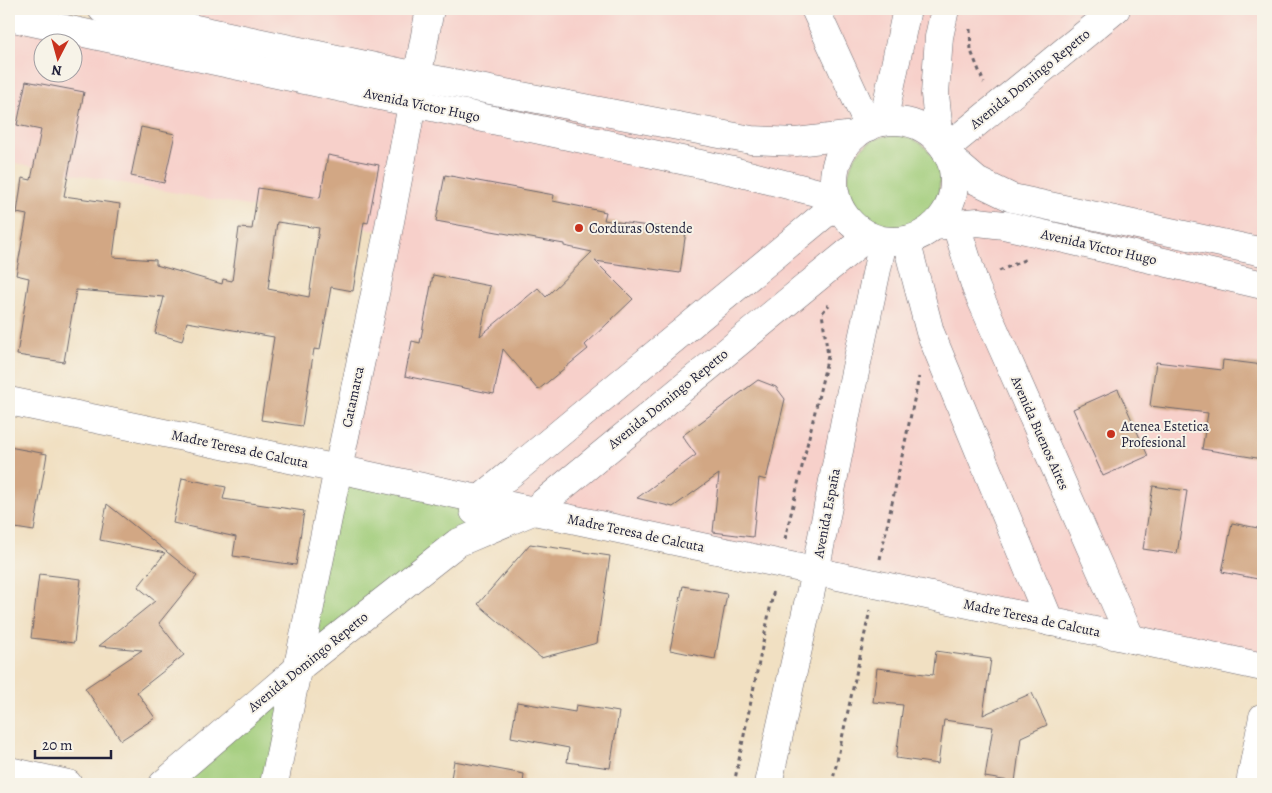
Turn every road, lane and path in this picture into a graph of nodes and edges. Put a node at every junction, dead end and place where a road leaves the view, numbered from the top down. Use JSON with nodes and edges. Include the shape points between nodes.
{"nodes":[{"id":1,"x":102,"y":9,"type":"edge"},
{"id":2,"x":430,"y":9,"type":"edge"},
{"id":3,"x":815,"y":9,"type":"edge"},
{"id":4,"x":907,"y":9,"type":"edge"},
{"id":5,"x":945,"y":9,"type":"edge"},
{"id":6,"x":1116,"y":9,"type":"edge"},
{"id":7,"x":9,"y":17,"type":"edge"},
{"id":8,"x":970,"y":27,"type":"dead end"},
{"id":9,"x":417,"y":76,"type":"junction"},
{"id":10,"x":412,"y":103,"type":"junction"},
{"id":11,"x":998,"y":106,"type":"junction"},
{"id":12,"x":869,"y":128,"type":"junction"},
{"id":13,"x":944,"y":149,"type":"junction"},
{"id":14,"x":836,"y":200,"type":"junction"},
{"id":15,"x":945,"y":225,"type":"junction"},
{"id":16,"x":886,"y":239,"type":"junction"},
{"id":17,"x":1263,"y":252,"type":"edge"},
{"id":18,"x":1034,"y":258,"type":"dead end"},
{"id":19,"x":973,"y":280,"type":"junction"},
{"id":20,"x":1263,"y":285,"type":"edge"},
{"id":21,"x":833,"y":300,"type":"dead end"},
{"id":22,"x":920,"y":372,"type":"dead end"},
{"id":23,"x":9,"y":400,"type":"edge"},
{"id":24,"x":338,"y":469,"type":"junction"},
{"id":25,"x":479,"y":500,"type":"junction"},
{"id":26,"x":533,"y":511,"type":"junction"},
{"id":27,"x":457,"y":543,"type":"junction"},
{"id":28,"x":779,"y":564,"type":"junction"},
{"id":29,"x":815,"y":572,"type":"junction"},
{"id":30,"x":875,"y":584,"type":"junction"},
{"id":31,"x":1050,"y":622,"type":"junction"},
{"id":32,"x":1131,"y":639,"type":"junction"},
{"id":33,"x":1263,"y":667,"type":"edge"},
{"id":34,"x":297,"y":669,"type":"junction"},
{"id":35,"x":1263,"y":717,"type":"edge"},
{"id":36,"x":9,"y":771,"type":"edge"},
{"id":37,"x":68,"y":784,"type":"edge"},
{"id":38,"x":162,"y":784,"type":"edge"},
{"id":39,"x":274,"y":784,"type":"edge"},
{"id":40,"x":734,"y":784,"type":"edge"},
{"id":41,"x":768,"y":784,"type":"edge"},
{"id":42,"x":832,"y":784,"type":"edge"},
{"id":43,"x":1250,"y":784,"type":"edge"}],
"edges":[{"from":1,"to":9,"type":"street","name":"Avenida Víctor Hugo"},
{"from":2,"to":9,"type":"street","name":"Catamarca"},
{"from":3,"to":12,"type":"street"},
{"from":4,"to":12,"type":"street"},
{"from":5,"to":13,"type":"street","via":[[939,37],[935,94]]},
{"from":6,"to":11,"type":"street","name":"Avenida Domingo Repetto"},
{"from":7,"to":10,"type":"street","name":"Avenida Víctor Hugo"},
{"from":8,"to":11,"type":"path","via":[[971,51]]},
{"from":9,"to":10,"type":"street","name":"Catamarca"},
{"from":9,"to":12,"type":"street","name":"Avenida Víctor Hugo","via":[[750,140],[796,142]]},
{"from":10,"to":14,"type":"street","name":"Avenida Víctor Hugo","via":[[733,170]]},
{"from":10,"to":24,"type":"street","name":"Catamarca"},
{"from":11,"to":13,"type":"street","name":"Avenida Domingo Repetto"},
{"from":12,"to":13,"type":"street","via":[[899,122],[914,125],[928,132]]},
{"from":12,"to":14,"type":"street","via":[[844,147],[836,163],[833,180]]},
{"from":13,"to":15,"type":"street","via":[[953,170],[954,186],[944,215]]},
{"from":13,"to":17,"type":"street","name":"Avenida Víctor Hugo","via":[[977,181],[1012,198]]},
{"from":14,"to":16,"type":"street","via":[[855,228]]},
{"from":14,"to":25,"type":"street","name":"Avenida Domingo Repetto"},
{"from":15,"to":16,"type":"street","via":[[921,235]]},
{"from":15,"to":19,"type":"street","name":"Avenida Buenos Aires"},
{"from":15,"to":20,"type":"street","name":"Avenida Víctor Hugo","via":[[978,222],[1004,225]]},
{"from":16,"to":26,"type":"street","name":"Avenida Domingo Repetto"},
{"from":16,"to":29,"type":"street","name":"Avenida España","via":[[848,405]]},
{"from":16,"to":31,"type":"street","via":[[930,332]]},
{"from":18,"to":19,"type":"path"},
{"from":19,"to":32,"type":"street","name":"Avenida Buenos Aires"},
{"from":21,"to":28,"type":"path","via":[[822,313],[828,356]]},
{"from":22,"to":30,"type":"path"},
{"from":23,"to":24,"type":"street","name":"Madre Teresa de Calcuta"},
{"from":24,"to":25,"type":"street","name":"Madre Teresa de Calcuta"},
{"from":24,"to":34,"type":"street","name":"Catamarca"},
{"from":25,"to":26,"type":"street","name":"Madre Teresa de Calcuta"},
{"from":25,"to":27,"type":"street","name":"Avenida Domingo Repetto"},
{"from":26,"to":27,"type":"street","name":"Avenida Domingo Repetto"},
{"from":26,"to":28,"type":"street","name":"Madre Teresa de Calcuta"},
{"from":27,"to":34,"type":"street","name":"Avenida Domingo Repetto"},
{"from":28,"to":29,"type":"street","name":"Madre Teresa de Calcuta"},
{"from":28,"to":40,"type":"path"},
{"from":29,"to":30,"type":"street","name":"Madre Teresa de Calcuta"},
{"from":29,"to":41,"type":"street","name":"Avenida España"},
{"from":30,"to":31,"type":"street","name":"Madre Teresa de Calcuta"},
{"from":30,"to":42,"type":"path"},
{"from":31,"to":32,"type":"street","name":"Madre Teresa de Calcuta"},
{"from":32,"to":33,"type":"street","name":"Madre Teresa de Calcuta"},
{"from":34,"to":38,"type":"street","name":"Avenida Domingo Repetto"},
{"from":34,"to":39,"type":"street","name":"Catamarca"},
{"from":35,"to":43,"type":"street"},
{"from":36,"to":37,"type":"street"}]}
